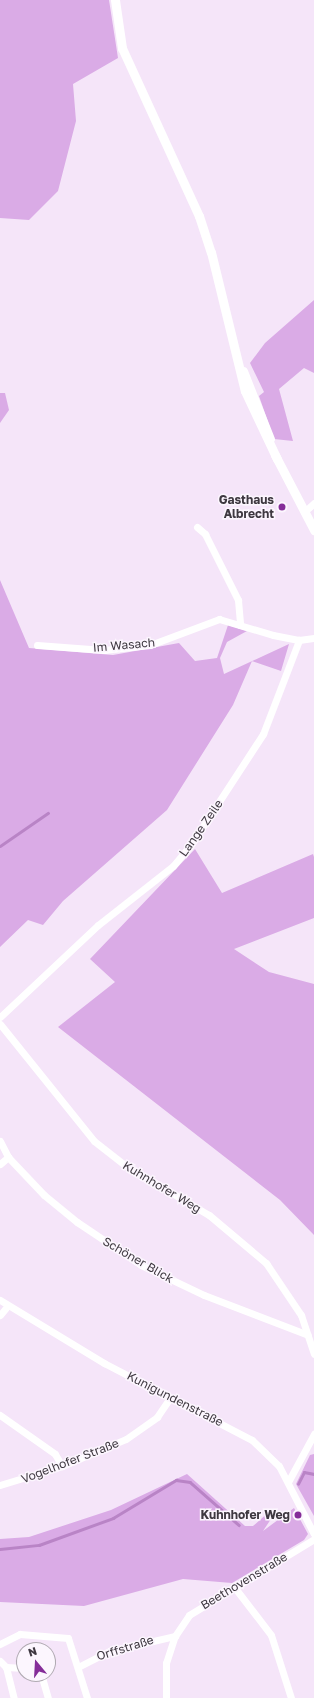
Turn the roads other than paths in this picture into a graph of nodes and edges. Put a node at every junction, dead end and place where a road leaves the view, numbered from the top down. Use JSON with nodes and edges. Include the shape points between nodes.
{"nodes":[{"id":1,"x":115,"y":0,"type":"edge"},
{"id":2,"x":236,"y":357,"type":"junction"},
{"id":3,"x":277,"y":459,"type":"junction"},
{"id":4,"x":314,"y":503,"type":"edge"},
{"id":5,"x":304,"y":512,"type":"junction"},
{"id":6,"x":197,"y":527,"type":"dead end"},
{"id":7,"x":314,"y":530,"type":"edge"},
{"id":8,"x":240,"y":625,"type":"junction"},
{"id":9,"x":314,"y":638,"type":"edge"},
{"id":10,"x":299,"y":640,"type":"junction"},
{"id":11,"x":37,"y":645,"type":"dead end"},
{"id":12,"x":0,"y":1017,"type":"edge"},
{"id":13,"x":0,"y":1024,"type":"edge"},
{"id":14,"x":0,"y":1141,"type":"edge"},
{"id":15,"x":8,"y":1157,"type":"junction"},
{"id":16,"x":0,"y":1164,"type":"edge"},
{"id":17,"x":0,"y":1300,"type":"edge"},
{"id":18,"x":308,"y":1335,"type":"junction"},
{"id":19,"x":314,"y":1354,"type":"edge"},
{"id":20,"x":170,"y":1398,"type":"junction"},
{"id":21,"x":0,"y":1415,"type":"edge"},
{"id":22,"x":314,"y":1434,"type":"edge"},
{"id":23,"x":314,"y":1451,"type":"edge"},
{"id":24,"x":305,"y":1454,"type":"junction"},
{"id":25,"x":62,"y":1466,"type":"junction"},
{"id":26,"x":288,"y":1482,"type":"junction"},
{"id":27,"x":0,"y":1485,"type":"edge"},
{"id":28,"x":314,"y":1534,"type":"edge"},
{"id":29,"x":314,"y":1539,"type":"edge"},
{"id":30,"x":235,"y":1588,"type":"junction"},
{"id":31,"x":175,"y":1636,"type":"junction"},
{"id":32,"x":0,"y":1644,"type":"edge"},
{"id":33,"x":0,"y":1661,"type":"edge"},
{"id":34,"x":6,"y":1667,"type":"junction"},
{"id":35,"x":78,"y":1667,"type":"junction"},
{"id":36,"x":16,"y":1668,"type":"edge"},
{"id":37,"x":43,"y":1682,"type":"edge"},
{"id":38,"x":14,"y":1698,"type":"edge"},
{"id":39,"x":48,"y":1698,"type":"edge"},
{"id":40,"x":87,"y":1698,"type":"edge"},
{"id":41,"x":166,"y":1698,"type":"edge"},
{"id":42,"x":291,"y":1698,"type":"edge"}],
"edges":[{"from":1,"to":2,"type":"street","via":[[122,48],[188,191],[211,252]]},
{"from":2,"to":3,"type":"street","via":[[257,402]]},
{"from":2,"to":3,"type":"street","via":[[254,416]]},
{"from":3,"to":5,"type":"street"},
{"from":4,"to":5,"type":"street"},
{"from":5,"to":7,"type":"street"},
{"from":6,"to":8,"type":"street","via":[[205,534],[238,600]]},
{"from":8,"to":10,"type":"street","name":"Im Wasach"},
{"from":8,"to":11,"type":"street","name":"Im Wasach","via":[[219,619],[198,625],[172,640],[104,650]]},
{"from":9,"to":10,"type":"street"},
{"from":10,"to":12,"type":"street","name":"Lange Zeile","via":[[263,734],[190,846],[173,866],[98,925]]},
{"from":13,"to":18,"type":"street","name":"Kuhnhofer Weg","via":[[94,1141],[125,1165],[209,1215],[266,1263],[286,1288]]},
{"from":14,"to":15,"type":"street","name":"Schöner Blick"},
{"from":15,"to":16,"type":"street"},
{"from":15,"to":18,"type":"street","name":"Schöner Blick","via":[[71,1217],[141,1265],[204,1295]]},
{"from":17,"to":20,"type":"street","name":"Kunigundenstraße","via":[[104,1363]]},
{"from":18,"to":19,"type":"street","name":"Kuhnhofer Weg"},
{"from":20,"to":25,"type":"street","name":"Vogelhofer Straße","via":[[157,1417],[140,1431]]},
{"from":20,"to":26,"type":"street","name":"Kunigundenstraße","via":[[252,1440],[273,1459]]},
{"from":21,"to":25,"type":"street","via":[[55,1454]]},
{"from":22,"to":24,"type":"street"},
{"from":23,"to":24,"type":"street"},
{"from":24,"to":26,"type":"street"},
{"from":25,"to":27,"type":"street","name":"Vogelhofer Straße"},
{"from":26,"to":28,"type":"street","name":"Kunigundenstraße"},
{"from":29,"to":30,"type":"street","name":"Beethovenstraße"},
{"from":30,"to":31,"type":"street","name":"Beethovenstraße","via":[[189,1615]]},
{"from":30,"to":42,"type":"street","via":[[271,1635]]},
{"from":31,"to":35,"type":"street","name":"Orffstraße","via":[[110,1651]]},
{"from":31,"to":41,"type":"street","name":"Beethovenstraße","via":[[166,1663]]},
{"from":32,"to":35,"type":"street","via":[[12,1635],[68,1638]]},
{"from":33,"to":34,"type":"street"},
{"from":34,"to":36,"type":"street"},
{"from":34,"to":38,"type":"street"},
{"from":35,"to":40,"type":"street"},
{"from":37,"to":39,"type":"street"}]}
